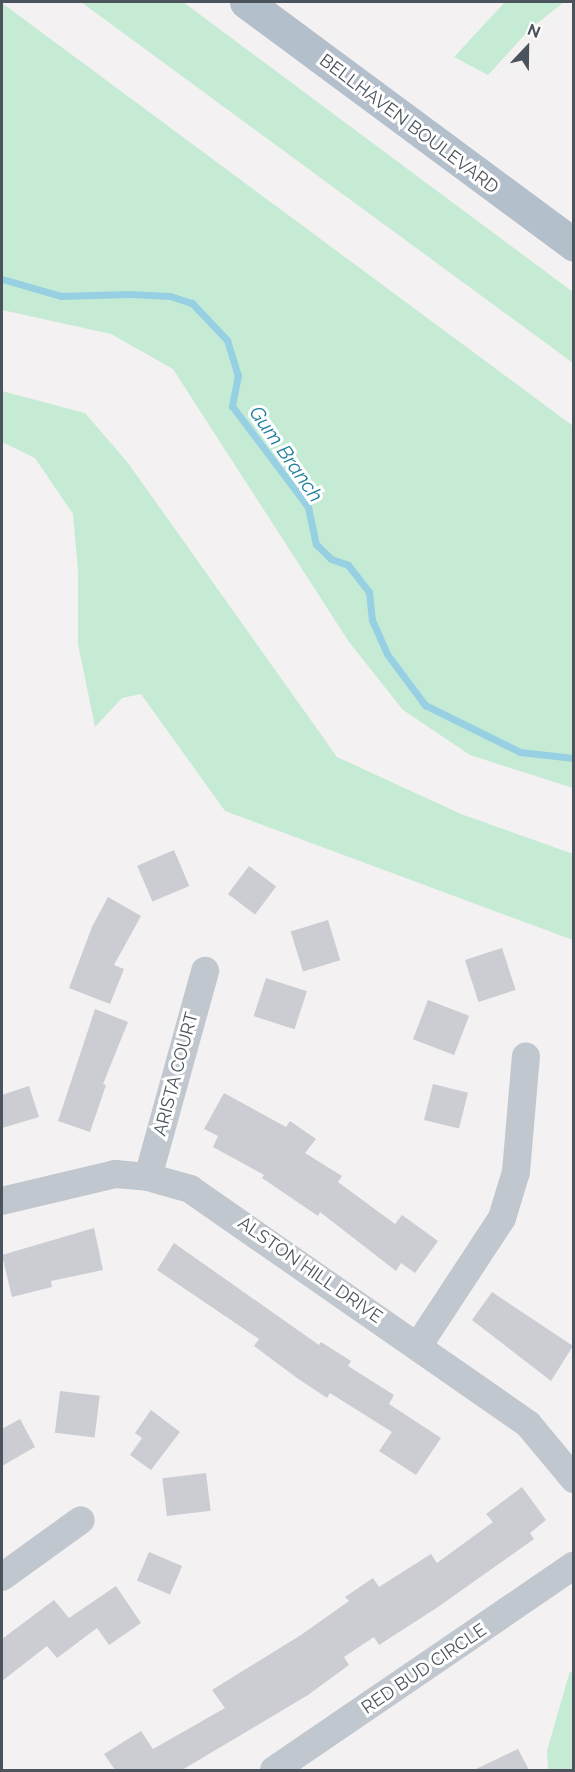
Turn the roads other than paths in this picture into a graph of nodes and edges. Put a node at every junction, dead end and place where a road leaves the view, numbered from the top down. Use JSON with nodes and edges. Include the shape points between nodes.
{"nodes":[{"id":1,"x":246,"y":2,"type":"edge"},
{"id":2,"x":573,"y":245,"type":"edge"},
{"id":3,"x":205,"y":971,"type":"dead end"},
{"id":4,"x":526,"y":1056,"type":"dead end"},
{"id":5,"x":148,"y":1177,"type":"junction"},
{"id":6,"x":2,"y":1201,"type":"edge"},
{"id":7,"x":418,"y":1346,"type":"junction"},
{"id":8,"x":573,"y":1479,"type":"edge"},
{"id":9,"x":81,"y":1520,"type":"dead end"},
{"id":10,"x":573,"y":1565,"type":"edge"},
{"id":11,"x":2,"y":1577,"type":"edge"},
{"id":12,"x":274,"y":1770,"type":"edge"}],
"edges":[{"from":1,"to":2,"type":"main road","name":"BELLHAVEN BOULEVARD"},
{"from":3,"to":5,"type":"street","name":"ARISTA COURT"},
{"from":4,"to":7,"type":"street","via":[[516,1172],[502,1218]]},
{"from":5,"to":6,"type":"street","name":"ALSTON HILL DRIVE","via":[[115,1174]]},
{"from":5,"to":7,"type":"street","name":"ALSTON HILL DRIVE","via":[[190,1188]]},
{"from":7,"to":8,"type":"street","name":"ALSTON HILL DRIVE","via":[[528,1424]]},
{"from":9,"to":11,"type":"street"},
{"from":10,"to":12,"type":"street","name":"RED BUD CIRCLE"}]}
